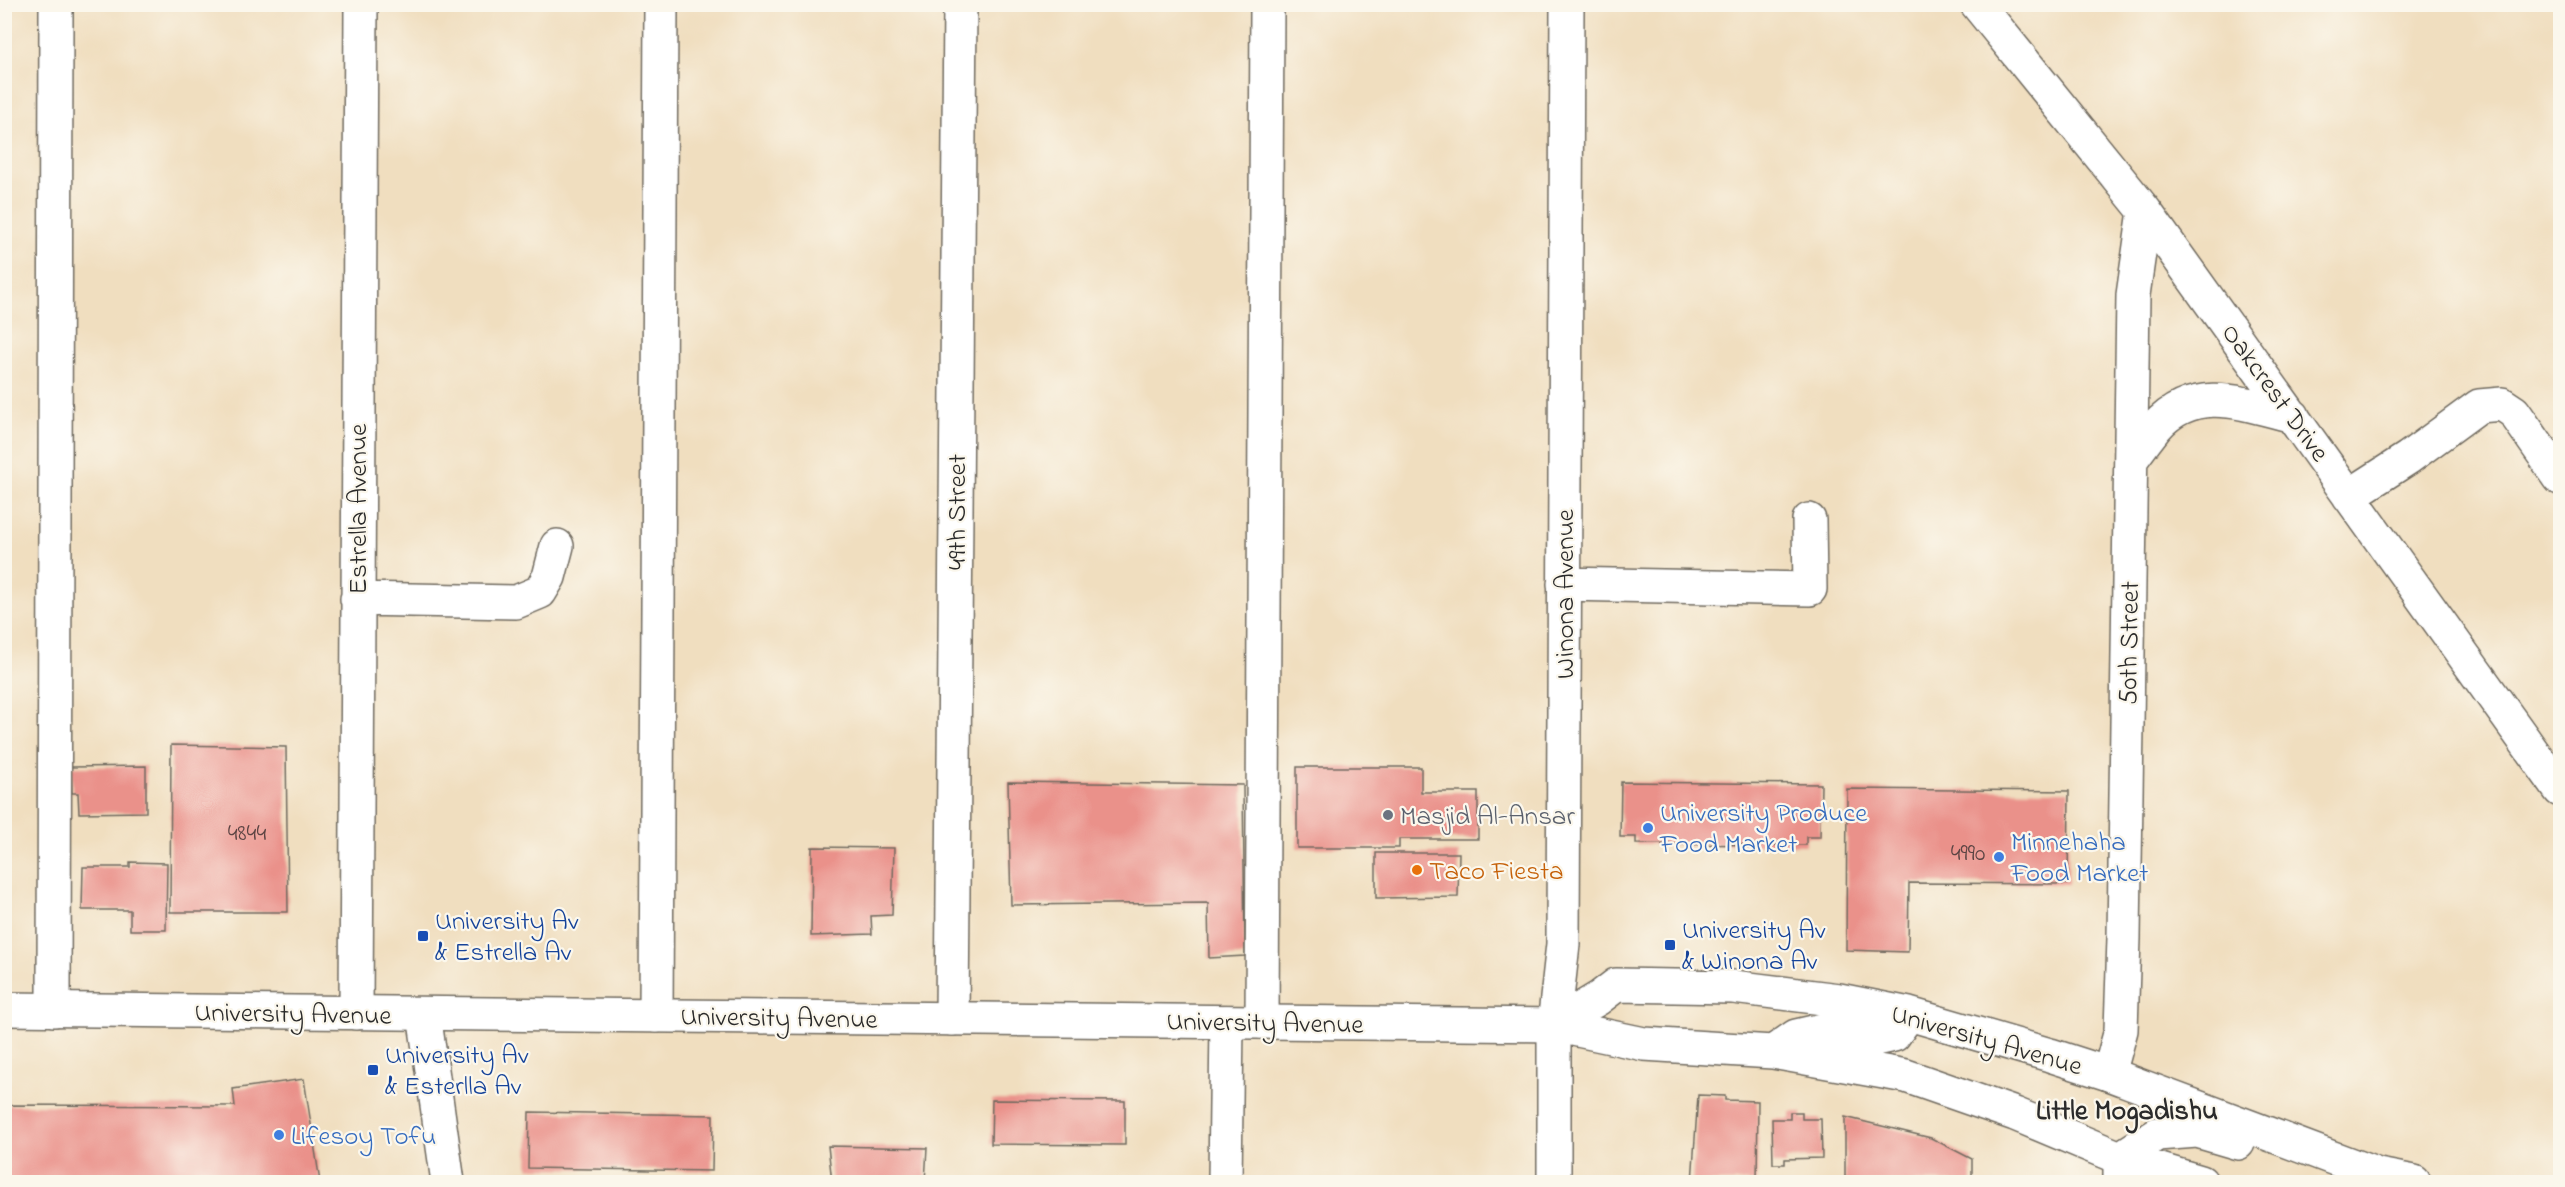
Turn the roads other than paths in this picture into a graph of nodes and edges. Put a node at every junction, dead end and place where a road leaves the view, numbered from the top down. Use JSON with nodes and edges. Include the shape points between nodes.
{"nodes":[{"id":1,"x":56,"y":4,"type":"edge"},
{"id":2,"x":361,"y":4,"type":"edge"},
{"id":3,"x":661,"y":4,"type":"edge"},
{"id":4,"x":960,"y":4,"type":"edge"},
{"id":5,"x":1267,"y":4,"type":"edge"},
{"id":6,"x":1566,"y":4,"type":"edge"},
{"id":7,"x":1977,"y":4,"type":"edge"},
{"id":8,"x":2145,"y":211,"type":"junction"},
{"id":9,"x":2293,"y":416,"type":"junction"},
{"id":10,"x":2131,"y":460,"type":"junction"},
{"id":11,"x":2560,"y":477,"type":"edge"},
{"id":12,"x":2349,"y":496,"type":"junction"},
{"id":13,"x":1809,"y":520,"type":"dead end"},
{"id":14,"x":557,"y":546,"type":"dead end"},
{"id":15,"x":1564,"y":584,"type":"junction"},
{"id":16,"x":357,"y":599,"type":"junction"},
{"id":17,"x":2560,"y":790,"type":"edge"},
{"id":18,"x":4,"y":1009,"type":"edge"},
{"id":19,"x":54,"y":1010,"type":"junction"},
{"id":20,"x":356,"y":1013,"type":"junction"},
{"id":21,"x":424,"y":1014,"type":"junction"},
{"id":22,"x":1909,"y":1014,"type":"junction"},
{"id":23,"x":656,"y":1016,"type":"junction"},
{"id":24,"x":952,"y":1019,"type":"junction"},
{"id":25,"x":1227,"y":1022,"type":"junction"},
{"id":26,"x":1262,"y":1022,"type":"junction"},
{"id":27,"x":1554,"y":1025,"type":"junction"},
{"id":28,"x":1773,"y":1052,"type":"junction"},
{"id":29,"x":2109,"y":1074,"type":"junction"},
{"id":30,"x":2120,"y":1170,"type":"edge"},
{"id":31,"x":2362,"y":1180,"type":"edge"},
{"id":32,"x":448,"y":1182,"type":"edge"},
{"id":33,"x":1226,"y":1182,"type":"edge"},
{"id":34,"x":1554,"y":1182,"type":"edge"},
{"id":35,"x":2201,"y":1182,"type":"edge"},
{"id":36,"x":2414,"y":1182,"type":"edge"}],
"edges":[{"from":1,"to":19,"type":"street"},
{"from":2,"to":16,"type":"street","name":"Estrella Avenue"},
{"from":3,"to":23,"type":"street"},
{"from":4,"to":24,"type":"street","name":"49th Street"},
{"from":5,"to":26,"type":"street"},
{"from":6,"to":15,"type":"street","name":"Winona Avenue"},
{"from":7,"to":8,"type":"street","name":"Oakcrest Drive"},
{"from":8,"to":9,"type":"street","name":"Oakcrest Drive"},
{"from":8,"to":10,"type":"street","name":"50th Street","via":[[2133,295]]},
{"from":9,"to":10,"type":"street","via":[[2230,400],[2204,400],[2180,407],[2157,426]]},
{"from":9,"to":12,"type":"street","name":"Oakcrest Drive"},
{"from":10,"to":29,"type":"street","name":"50th Street","via":[[2124,962],[2121,1030]]},
{"from":11,"to":12,"type":"street","via":[[2514,412],[2502,404],[2480,406]]},
{"from":12,"to":17,"type":"street","name":"Oakcrest Drive"},
{"from":13,"to":15,"type":"street","via":[[1810,589]]},
{"from":14,"to":16,"type":"street","via":[[549,577],[540,592],[516,602]]},
{"from":15,"to":27,"type":"street","name":"Winona Avenue","via":[[1563,944]]},
{"from":16,"to":20,"type":"street","name":"Estrella Avenue"},
{"from":18,"to":19,"type":"street","name":"University Avenue"},
{"from":19,"to":20,"type":"street","name":"University Avenue"},
{"from":20,"to":21,"type":"street","name":"University Avenue"},
{"from":21,"to":23,"type":"street","name":"University Avenue"},
{"from":21,"to":32,"type":"street"},
{"from":22,"to":27,"type":"street","name":"University Avenue","via":[[1839,1000],[1733,987],[1616,985]]},
{"from":22,"to":28,"type":"street","via":[[1894,1035],[1876,1039],[1822,1030],[1796,1036]]},
{"from":22,"to":29,"type":"street","name":"University Avenue"},
{"from":23,"to":24,"type":"street","name":"University Avenue"},
{"from":24,"to":25,"type":"street","name":"University Avenue"},
{"from":25,"to":26,"type":"street","name":"University Avenue"},
{"from":25,"to":33,"type":"street"},
{"from":26,"to":27,"type":"street","name":"University Avenue"},
{"from":27,"to":28,"type":"street","name":"University Avenue","via":[[1644,1044]]},
{"from":27,"to":34,"type":"street","name":"Winona Avenue"},
{"from":28,"to":30,"type":"street","name":"University Avenue","via":[[1906,1076],[2015,1114]]},
{"from":29,"to":31,"type":"street","name":"University Avenue"},
{"from":30,"to":31,"type":"street","via":[[2157,1134],[2197,1131]]},
{"from":30,"to":35,"type":"street","name":"University Avenue"},
{"from":31,"to":36,"type":"street","name":"University Avenue"}]}
